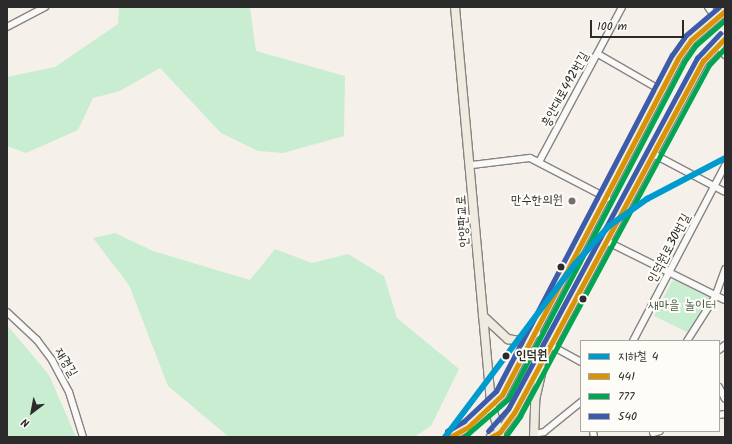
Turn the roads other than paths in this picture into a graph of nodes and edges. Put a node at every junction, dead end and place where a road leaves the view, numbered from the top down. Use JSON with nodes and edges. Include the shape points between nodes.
{"nodes":[{"id":1,"x":45,"y":7,"type":"edge"},
{"id":2,"x":454,"y":7,"type":"edge"},
{"id":3,"x":622,"y":7,"type":"edge"},
{"id":4,"x":708,"y":7,"type":"edge"},
{"id":5,"x":725,"y":11,"type":"edge"},
{"id":6,"x":715,"y":18,"type":"junction"},
{"id":7,"x":7,"y":27,"type":"edge"},
{"id":8,"x":725,"y":38,"type":"edge"},
{"id":9,"x":718,"y":43,"type":"junction"},
{"id":10,"x":598,"y":54,"type":"junction"},
{"id":11,"x":725,"y":55,"type":"edge"},
{"id":12,"x":662,"y":90,"type":"junction"},
{"id":13,"x":654,"y":155,"type":"junction"},
{"id":14,"x":539,"y":162,"type":"junction"},
{"id":15,"x":472,"y":165,"type":"junction"},
{"id":16,"x":725,"y":166,"type":"edge"},
{"id":17,"x":715,"y":186,"type":"junction"},
{"id":18,"x":725,"y":192,"type":"edge"},
{"id":19,"x":607,"y":198,"type":"junction"},
{"id":20,"x":608,"y":242,"type":"junction"},
{"id":21,"x":725,"y":269,"type":"edge"},
{"id":22,"x":670,"y":273,"type":"junction"},
{"id":23,"x":721,"y":298,"type":"edge"},
{"id":24,"x":7,"y":312,"type":"edge"},
{"id":25,"x":483,"y":316,"type":"junction"},
{"id":26,"x":536,"y":333,"type":"junction"},
{"id":27,"x":692,"y":333,"type":"junction"},
{"id":28,"x":634,"y":340,"type":"edge"},
{"id":29,"x":688,"y":340,"type":"edge"},
{"id":30,"x":696,"y":340,"type":"edge"},
{"id":31,"x":552,"y":346,"type":"junction"},
{"id":32,"x":545,"y":358,"type":"junction"},
{"id":33,"x":580,"y":361,"type":"edge"},
{"id":34,"x":720,"y":389,"type":"edge"},
{"id":35,"x":725,"y":399,"type":"edge"},
{"id":36,"x":580,"y":403,"type":"edge"},
{"id":37,"x":491,"y":405,"type":"junction"},
{"id":38,"x":502,"y":435,"type":"edge"},
{"id":39,"x":534,"y":436,"type":"edge"},
{"id":40,"x":83,"y":437,"type":"edge"},
{"id":41,"x":450,"y":437,"type":"edge"},
{"id":42,"x":490,"y":437,"type":"edge"}],
"edges":[{"from":1,"to":7,"type":"street"},
{"from":2,"to":15,"type":"main road","name":"안양판교로"},
{"from":3,"to":10,"type":"street","name":"흥안대로492번길"},
{"from":4,"to":6,"type":"street"},
{"from":5,"to":6,"type":"main road"},
{"from":6,"to":12,"type":"main road","via":[[691,40]]},
{"from":8,"to":9,"type":"main road"},
{"from":9,"to":11,"type":"street"},
{"from":9,"to":13,"type":"main road","via":[[703,61]]},
{"from":10,"to":12,"type":"street"},
{"from":10,"to":14,"type":"street","name":"흥안대로492번길"},
{"from":12,"to":19,"type":"main road"},
{"from":13,"to":17,"type":"street"},
{"from":13,"to":20,"type":"main road"},
{"from":14,"to":15,"type":"street","via":[[530,158]]},
{"from":14,"to":19,"type":"street"},
{"from":15,"to":25,"type":"main road","name":"안양판교로"},
{"from":16,"to":17,"type":"street","name":"인덕원로30번길"},
{"from":17,"to":18,"type":"street"},
{"from":17,"to":22,"type":"street","name":"인덕원로30번길"},
{"from":19,"to":26,"type":"main road"},
{"from":20,"to":22,"type":"street"},
{"from":20,"to":31,"type":"main road"},
{"from":21,"to":23,"type":"street"},
{"from":22,"to":23,"type":"street"},
{"from":22,"to":28,"type":"street","name":"인덕원로30번길"},
{"from":23,"to":27,"type":"street"},
{"from":24,"to":40,"type":"street","name":"재경길","via":[[37,340],[52,360],[69,392]]},
{"from":25,"to":26,"type":"main road","via":[[508,339],[519,341]]},
{"from":25,"to":37,"type":"main road","name":"안양판교로"},
{"from":26,"to":37,"type":"main road","via":[[502,395]]},
{"from":27,"to":29,"type":"street"},
{"from":27,"to":30,"type":"street"},
{"from":31,"to":32,"type":"main road"},
{"from":31,"to":33,"type":"street"},
{"from":32,"to":38,"type":"main road"},
{"from":32,"to":39,"type":"main road","via":[[535,400]]},
{"from":34,"to":35,"type":"street"},
{"from":36,"to":39,"type":"street","via":[[544,432]]},
{"from":37,"to":38,"type":"main road","name":"안양판교로"},
{"from":37,"to":41,"type":"main road","via":[[468,428]]},
{"from":38,"to":42,"type":"main road"}]}
